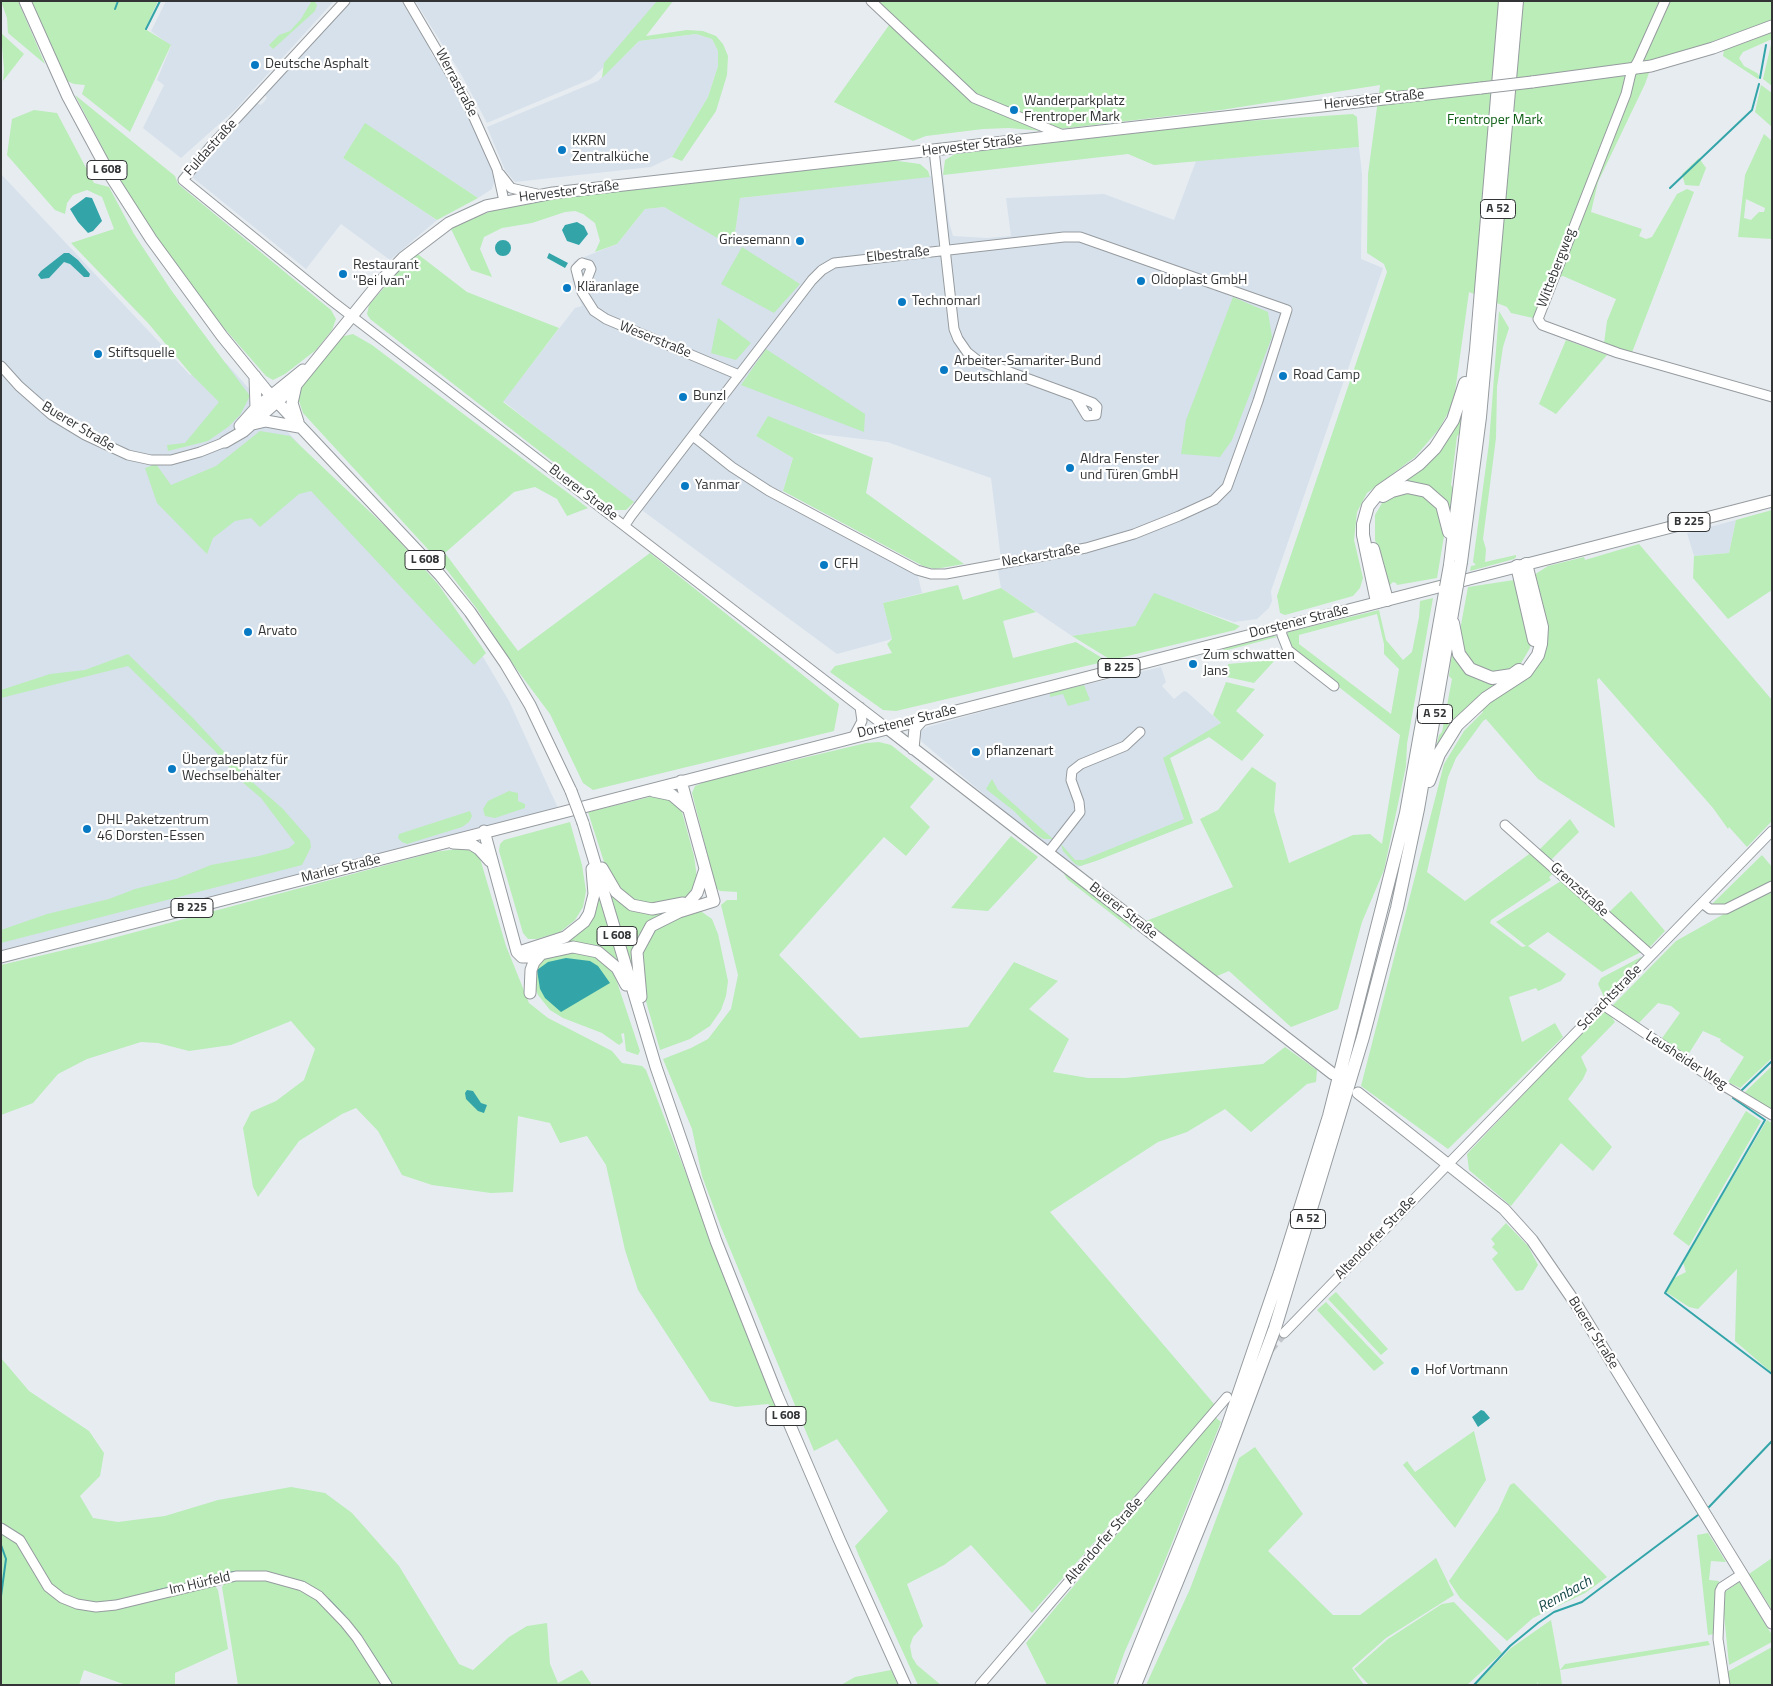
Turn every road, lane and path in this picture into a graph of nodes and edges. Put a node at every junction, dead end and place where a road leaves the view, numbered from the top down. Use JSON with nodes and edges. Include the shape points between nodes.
{"nodes":[{"id":1,"x":26,"y":1,"type":"edge"},
{"id":2,"x":345,"y":1,"type":"edge"},
{"id":3,"x":408,"y":1,"type":"edge"},
{"id":4,"x":871,"y":1,"type":"edge"},
{"id":5,"x":1505,"y":1,"type":"edge"},
{"id":6,"x":1517,"y":1,"type":"edge"},
{"id":7,"x":1665,"y":1,"type":"edge"},
{"id":8,"x":1772,"y":26,"type":"edge"},
{"id":9,"x":1632,"y":69,"type":"junction"},
{"id":10,"x":1063,"y":135,"type":"junction"},
{"id":11,"x":934,"y":150,"type":"junction"},
{"id":12,"x":497,"y":169,"type":"junction"},
{"id":13,"x":540,"y":195,"type":"junction"},
{"id":14,"x":504,"y":201,"type":"junction"},
{"id":15,"x":946,"y":250,"type":"junction"},
{"id":16,"x":582,"y":292,"type":"dead end"},
{"id":17,"x":1287,"y":310,"type":"joint"},
{"id":18,"x":352,"y":315,"type":"junction"},
{"id":19,"x":1476,"y":350,"type":"junction"},
{"id":20,"x":1,"y":366,"type":"edge"},
{"id":21,"x":251,"y":372,"type":"junction"},
{"id":22,"x":739,"y":375,"type":"junction"},
{"id":23,"x":1,"y":379,"type":"edge"},
{"id":24,"x":294,"y":381,"type":"junction"},
{"id":25,"x":18,"y":386,"type":"junction"},
{"id":26,"x":1075,"y":396,"type":"dead end"},
{"id":27,"x":1772,"y":397,"type":"edge"},
{"id":28,"x":274,"y":399,"type":"junction"},
{"id":29,"x":256,"y":408,"type":"junction"},
{"id":30,"x":250,"y":426,"type":"junction"},
{"id":31,"x":300,"y":428,"type":"junction"},
{"id":32,"x":692,"y":436,"type":"junction"},
{"id":33,"x":226,"y":442,"type":"junction"},
{"id":34,"x":1772,"y":501,"type":"edge"},
{"id":35,"x":625,"y":525,"type":"junction"},
{"id":36,"x":1450,"y":550,"type":"junction"},
{"id":37,"x":1455,"y":563,"type":"junction"},
{"id":38,"x":1522,"y":565,"type":"junction"},
{"id":39,"x":1382,"y":601,"type":"junction"},
{"id":40,"x":1449,"y":604,"type":"junction"},
{"id":41,"x":1451,"y":619,"type":"junction"},
{"id":42,"x":1281,"y":627,"type":"junction"},
{"id":43,"x":1334,"y":686,"type":"dead end"},
{"id":44,"x":860,"y":707,"type":"junction"},
{"id":45,"x":923,"y":719,"type":"junction"},
{"id":46,"x":886,"y":728,"type":"junction"},
{"id":47,"x":1140,"y":732,"type":"dead end"},
{"id":48,"x":854,"y":736,"type":"junction"},
{"id":49,"x":913,"y":748,"type":"junction"},
{"id":50,"x":681,"y":781,"type":"junction"},
{"id":51,"x":646,"y":790,"type":"junction"},
{"id":52,"x":687,"y":809,"type":"junction"},
{"id":53,"x":1418,"y":809,"type":"junction"},
{"id":54,"x":1505,"y":825,"type":"dead end"},
{"id":55,"x":484,"y":831,"type":"junction"},
{"id":56,"x":1772,"y":831,"type":"edge"},
{"id":57,"x":588,"y":840,"type":"junction"},
{"id":58,"x":442,"y":843,"type":"junction"},
{"id":59,"x":1048,"y":853,"type":"junction"},
{"id":60,"x":492,"y":865,"type":"junction"},
{"id":61,"x":705,"y":869,"type":"junction"},
{"id":62,"x":1772,"y":886,"type":"edge"},
{"id":63,"x":690,"y":901,"type":"junction"},
{"id":64,"x":714,"y":901,"type":"junction"},
{"id":65,"x":1702,"y":903,"type":"junction"},
{"id":66,"x":517,"y":952,"type":"junction"},
{"id":67,"x":542,"y":953,"type":"junction"},
{"id":68,"x":1651,"y":955,"type":"junction"},
{"id":69,"x":1,"y":956,"type":"edge"},
{"id":70,"x":530,"y":993,"type":"dead end"},
{"id":71,"x":1602,"y":1005,"type":"junction"},
{"id":72,"x":645,"y":1031,"type":"junction"},
{"id":73,"x":1333,"y":1074,"type":"dead end"},
{"id":74,"x":1358,"y":1093,"type":"dead end"},
{"id":75,"x":1772,"y":1115,"type":"edge"},
{"id":76,"x":1447,"y":1165,"type":"junction"},
{"id":77,"x":1284,"y":1333,"type":"tunnel mouth"},
{"id":78,"x":1227,"y":1396,"type":"dead end"},
{"id":79,"x":1,"y":1528,"type":"edge"},
{"id":80,"x":1742,"y":1574,"type":"junction"},
{"id":81,"x":1772,"y":1623,"type":"edge"},
{"id":82,"x":387,"y":1685,"type":"edge"},
{"id":83,"x":905,"y":1685,"type":"edge"},
{"id":84,"x":980,"y":1685,"type":"edge"},
{"id":85,"x":1124,"y":1685,"type":"edge"},
{"id":86,"x":1136,"y":1685,"type":"edge"},
{"id":87,"x":1725,"y":1685,"type":"edge"}],
"edges":[{"from":1,"to":21,"type":"main road","number":"L 608","via":[[68,97],[110,175],[151,239]]},
{"from":2,"to":18,"type":"street","name":"Fuldastraße","via":[[183,180]]},
{"from":3,"to":12,"type":"street","name":"Werrastraße","via":[[466,100]]},
{"from":4,"to":10,"type":"street","via":[[974,98]]},
{"from":5,"to":19,"type":"highway","number":"A 52"},
{"from":6,"to":37,"type":"highway","number":"A 52","via":[[1480,417]]},
{"from":7,"to":9,"type":"street"},
{"from":8,"to":9,"type":"main road","name":"Hervester Straße","via":[[1673,61]]},
{"from":9,"to":10,"type":"main road","name":"Hervester Straße","bridge":true},
{"from":9,"to":27,"type":"street","name":"Wittebergweg","via":[[1539,322],[1629,357]]},
{"from":10,"to":11,"type":"main road","name":"Hervester Straße"},
{"from":11,"to":13,"type":"main road","name":"Hervester Straße"},
{"from":11,"to":15,"type":"street"},
{"from":12,"to":13,"type":"street","name":"Werrastraße","via":[[511,188]]},
{"from":12,"to":14,"type":"street","name":"Werrastraße"},
{"from":13,"to":14,"type":"main road","name":"Hervester Straße"},
{"from":14,"to":18,"type":"main road","name":"Hervester Straße","via":[[457,218],[424,240],[396,264]]},
{"from":15,"to":17,"type":"street","name":"Elbestraße","via":[[1080,237]]},
{"from":15,"to":22,"type":"street","name":"Elbestraße","via":[[827,266],[812,280]]},
{"from":15,"to":26,"type":"street","via":[[954,329],[967,352],[977,360]]},
{"from":16,"to":22,"type":"street","name":"Weserstraße","via":[[594,311],[606,319]]},
{"from":17,"to":32,"type":"street","name":"Neckarstraße","via":[[1227,487],[1214,500],[1179,516],[1086,548],[931,574],[917,570],[769,491]]},
{"from":18,"to":24,"type":"main road","via":[[315,362]]},
{"from":18,"to":35,"type":"street","name":"Buerer Straße"},
{"from":19,"to":36,"type":"highway","number":"A 52"},
{"from":19,"to":39,"type":"highway","via":[[1470,358],[1460,402],[1445,435],[1423,460],[1380,491],[1368,506],[1363,535]]},
{"from":20,"to":25,"type":"street","name":"Buerer Straße"},
{"from":21,"to":24,"type":"main road","via":[[271,383]]},
{"from":21,"to":28,"type":"main road","number":"L 608"},
{"from":21,"to":29,"type":"main road"},
{"from":22,"to":32,"type":"street","name":"Elbestraße"},
{"from":23,"to":25,"type":"street"},
{"from":24,"to":28,"type":"main road"},
{"from":24,"to":31,"type":"main road","via":[[292,403]]},
{"from":25,"to":33,"type":"street","name":"Buerer Straße","via":[[62,421],[128,455],[171,460]]},
{"from":28,"to":29,"type":"main road"},
{"from":28,"to":30,"type":"main road"},
{"from":28,"to":31,"type":"main road","number":"L 608"},
{"from":29,"to":33,"type":"main road"},
{"from":30,"to":31,"type":"main road","via":[[266,421]]},
{"from":30,"to":33,"type":"main road"},
{"from":31,"to":57,"type":"main road","number":"L 608","bridge":true,"via":[[440,575],[470,612],[530,705],[571,791]]},
{"from":32,"to":35,"type":"street","name":"Elbestraße"},
{"from":34,"to":38,"type":"main road","name":"Dorstener Straße","number":"B 225"},
{"from":35,"to":44,"type":"street","name":"Buerer Straße"},
{"from":36,"to":37,"type":"highway","number":"A 52"},
{"from":36,"to":39,"type":"highway","via":[[1446,514],[1440,502],[1430,494],[1407,487],[1382,497],[1374,507],[1369,527]]},
{"from":37,"to":40,"type":"highway","number":"A 52","bridge":true},
{"from":38,"to":39,"type":"main road","name":"Dorstener Straße","number":"B 225"},
{"from":38,"to":41,"type":"highway","via":[[1534,639],[1530,658],[1519,671],[1492,678],[1470,669],[1459,654]]},
{"from":38,"to":53,"type":"highway","via":[[1542,627],[1538,655],[1526,672],[1486,698],[1457,725],[1439,754]]},
{"from":39,"to":42,"type":"main road","name":"Dorstener Straße","number":"B 225"},
{"from":40,"to":41,"type":"highway","number":"A 52"},
{"from":40,"to":85,"type":"highway","number":"A 52","via":[[1406,813],[1329,1116],[1227,1428]]},
{"from":41,"to":53,"type":"highway","number":"A 52"},
{"from":42,"to":43,"type":"street","via":[[1288,650]]},
{"from":42,"to":45,"type":"main road","name":"Dorstener Straße","number":"B 225"},
{"from":44,"to":46,"type":"street","name":"Buerer Straße"},
{"from":44,"to":48,"type":"street","via":[[862,721]]},
{"from":45,"to":46,"type":"main road","name":"Dorstener Straße","number":"B 225"},
{"from":45,"to":49,"type":"main road","via":[[915,728]]},
{"from":46,"to":48,"type":"main road","name":"Dorstener Straße","number":"B 225"},
{"from":46,"to":49,"type":"main road","name":"Buerer Straße"},
{"from":47,"to":59,"type":"street","via":[[1125,746],[1072,771],[1071,780],[1080,812]]},
{"from":48,"to":50,"type":"main road","name":"Dorstener Straße","number":"B 225"},
{"from":49,"to":59,"type":"main road","name":"Buerer Straße"},
{"from":50,"to":51,"type":"main road","name":"Marler Straße","number":"B 225"},
{"from":50,"to":52,"type":"main road"},
{"from":51,"to":52,"type":"main road","via":[[672,795]]},
{"from":51,"to":55,"type":"main road","name":"Marler Straße","number":"B 225"},
{"from":52,"to":61,"type":"main road"},
{"from":53,"to":86,"type":"highway","number":"A 52","via":[[1397,908],[1363,1037],[1275,1328]]},
{"from":54,"to":68,"type":"street","name":"Grenzstraße"},
{"from":55,"to":58,"type":"main road","name":"Marler Straße","number":"B 225"},
{"from":55,"to":60,"type":"main road"},
{"from":56,"to":65,"type":"street","name":"Schachtstraße"},
{"from":57,"to":63,"type":"main road","via":[[613,888],[632,905],[652,909]]},
{"from":57,"to":66,"type":"main road","via":[[594,894],[587,918],[577,930],[565,937]]},
{"from":57,"to":72,"type":"main road","number":"L 608"},
{"from":58,"to":60,"type":"main road","via":[[471,844],[486,855]]},
{"from":58,"to":69,"type":"main road","name":"Marler Straße","number":"B 225"},
{"from":59,"to":73,"type":"main road","name":"Buerer Straße"},
{"from":60,"to":66,"type":"main road"},
{"from":61,"to":63,"type":"main road","via":[[697,893]]},
{"from":61,"to":64,"type":"main road"},
{"from":62,"to":65,"type":"street","via":[[1726,909],[1710,909]]},
{"from":63,"to":64,"type":"main road","via":[[706,898]]},
{"from":64,"to":72,"type":"main road","via":[[666,917],[651,926],[643,938],[637,952],[637,968]]},
{"from":65,"to":68,"type":"street","name":"Schachtstraße"},
{"from":66,"to":67,"type":"main road","via":[[522,957]]},
{"from":67,"to":70,"type":"main road","via":[[531,970]]},
{"from":67,"to":72,"type":"main road","via":[[573,947],[598,952],[608,958],[623,978]]},
{"from":68,"to":71,"type":"street","name":"Schachtstraße"},
{"from":71,"to":75,"type":"street","name":"Leusheider Weg"},
{"from":71,"to":76,"type":"street","name":"Schachtstraße"},
{"from":72,"to":83,"type":"main road","number":"L 608","via":[[695,1183],[754,1340]]},
{"from":74,"to":76,"type":"main road","name":"Buerer Straße"},
{"from":76,"to":77,"type":"street","name":"Altendorfer Straße"},
{"from":76,"to":80,"type":"main road","name":"Buerer Straße","via":[[1504,1209],[1551,1265]]},
{"from":78,"to":84,"type":"street","name":"Altendorfer Straße"},
{"from":79,"to":82,"type":"street","name":"Im Hürfeld","via":[[20,1540],[48,1587],[77,1604],[96,1607],[116,1604],[236,1576],[266,1576],[302,1586],[319,1596],[358,1638]]},
{"from":80,"to":81,"type":"main road","name":"Buerer Straße"},
{"from":80,"to":87,"type":"street","via":[[1720,1591],[1718,1639]]}]}
